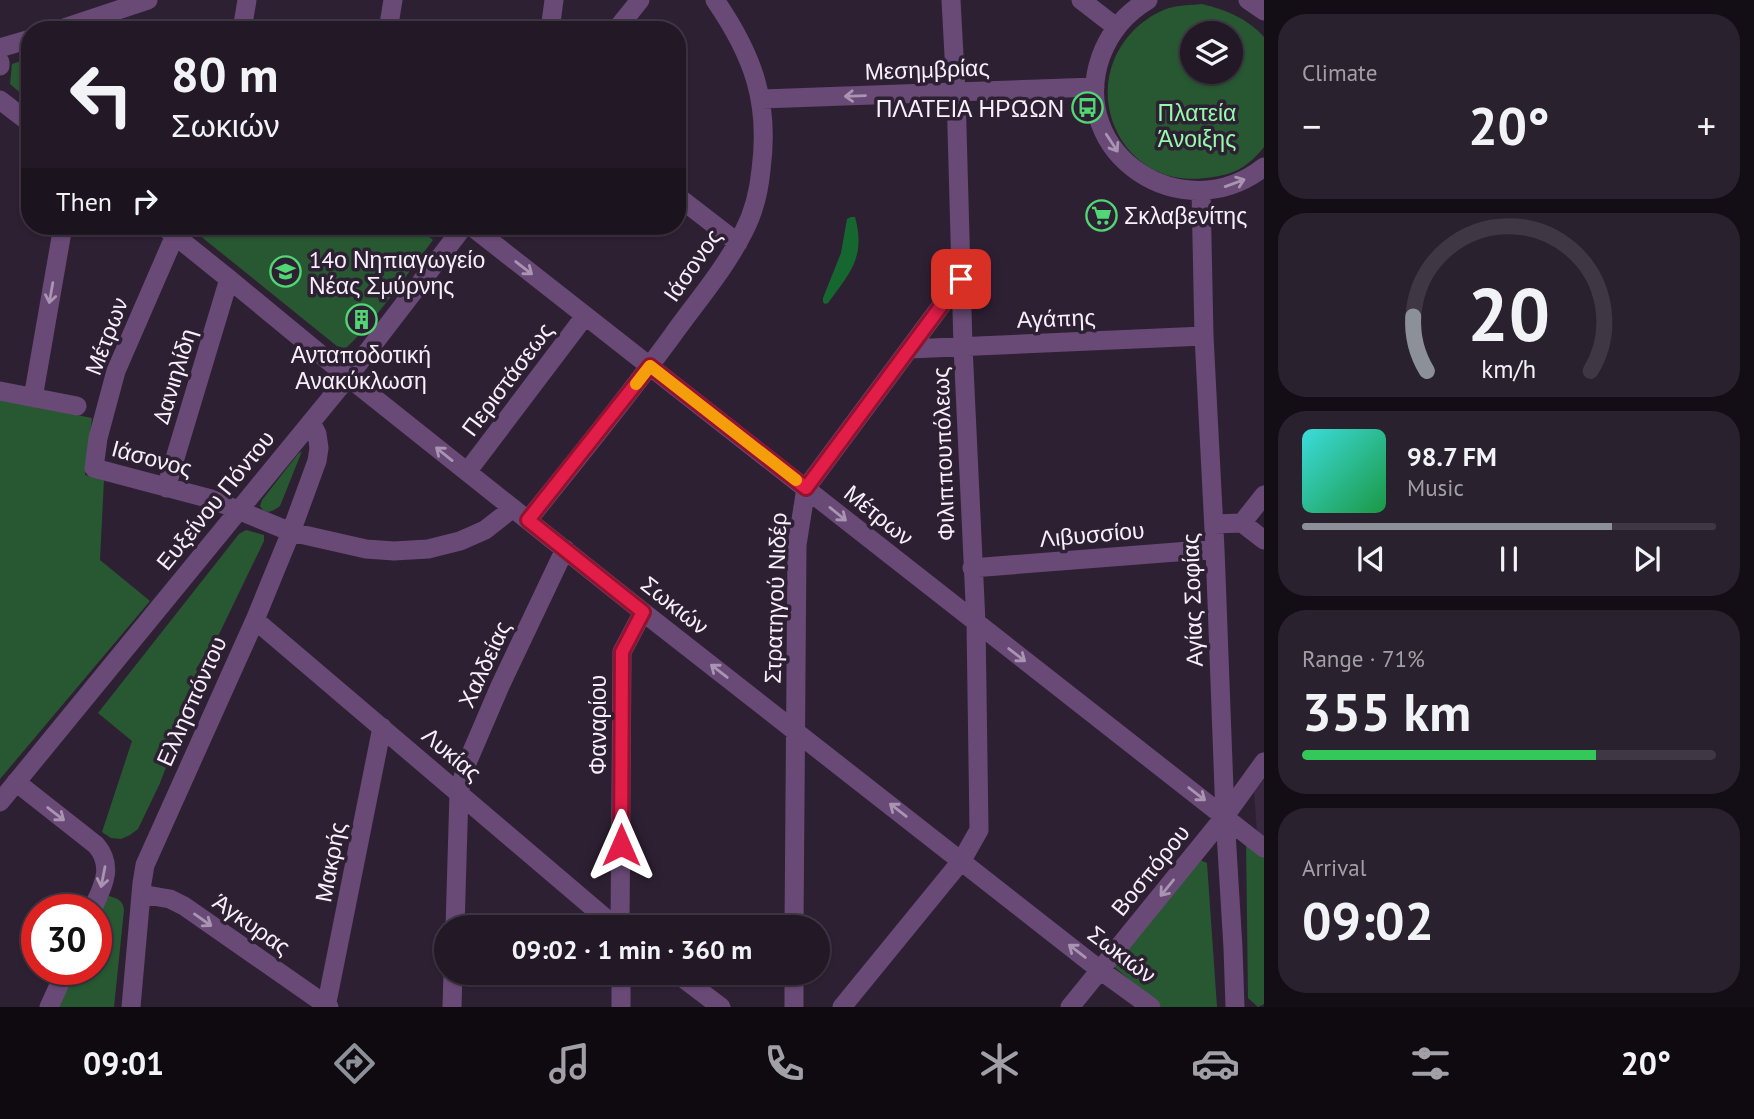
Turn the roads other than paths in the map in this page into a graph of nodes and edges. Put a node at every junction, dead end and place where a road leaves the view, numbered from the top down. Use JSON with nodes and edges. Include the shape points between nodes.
{"nodes":[{"id":1,"x":148,"y":0,"type":"edge"},
{"id":2,"x":247,"y":0,"type":"edge"},
{"id":3,"x":393,"y":0,"type":"edge"},
{"id":4,"x":554,"y":0,"type":"edge"},
{"id":5,"x":640,"y":0,"type":"edge"},
{"id":6,"x":715,"y":0,"type":"edge"},
{"id":7,"x":951,"y":0,"type":"edge"},
{"id":8,"x":1081,"y":0,"type":"edge"},
{"id":9,"x":1148,"y":0,"type":"edge"},
{"id":10,"x":1248,"y":0,"type":"edge"},
{"id":11,"x":1264,"y":11,"type":"edge"},
{"id":12,"x":102,"y":15,"type":"edge"},
{"id":13,"x":84,"y":21,"type":"edge"},
{"id":14,"x":244,"y":21,"type":"edge"},
{"id":15,"x":390,"y":21,"type":"edge"},
{"id":16,"x":551,"y":21,"type":"edge"},
{"id":17,"x":623,"y":21,"type":"edge"},
{"id":18,"x":1116,"y":27,"type":"junction"},
{"id":19,"x":21,"y":42,"type":"edge"},
{"id":20,"x":0,"y":48,"type":"edge"},
{"id":21,"x":1095,"y":87,"type":"junction"},
{"id":22,"x":956,"y":92,"type":"junction"},
{"id":23,"x":761,"y":99,"type":"junction"},
{"id":24,"x":0,"y":100,"type":"edge"},
{"id":25,"x":21,"y":116,"type":"edge"},
{"id":26,"x":1264,"y":167,"type":"edge"},
{"id":27,"x":1201,"y":191,"type":"junction"},
{"id":28,"x":686,"y":203,"type":"edge"},
{"id":29,"x":61,"y":235,"type":"edge"},
{"id":30,"x":170,"y":235,"type":"edge"},
{"id":31,"x":179,"y":235,"type":"edge"},
{"id":32,"x":457,"y":235,"type":"edge"},
{"id":33,"x":482,"y":235,"type":"edge"},
{"id":34,"x":738,"y":243,"type":"junction"},
{"id":35,"x":229,"y":279,"type":"junction"},
{"id":36,"x":961,"y":279,"type":"junction"},
{"id":37,"x":585,"y":316,"type":"junction"},
{"id":38,"x":1204,"y":336,"type":"junction"},
{"id":39,"x":963,"y":346,"type":"junction"},
{"id":40,"x":909,"y":349,"type":"junction"},
{"id":41,"x":650,"y":366,"type":"junction"},
{"id":42,"x":348,"y":377,"type":"junction"},
{"id":43,"x":0,"y":391,"type":"edge"},
{"id":44,"x":33,"y":398,"type":"junction"},
{"id":45,"x":77,"y":406,"type":"dead end"},
{"id":46,"x":311,"y":422,"type":"junction"},
{"id":47,"x":94,"y":468,"type":"joint"},
{"id":48,"x":467,"y":472,"type":"junction"},
{"id":49,"x":166,"y":488,"type":"junction"},
{"id":50,"x":806,"y":488,"type":"junction"},
{"id":51,"x":1264,"y":495,"type":"edge"},
{"id":52,"x":238,"y":510,"type":"junction"},
{"id":53,"x":521,"y":514,"type":"junction"},
{"id":54,"x":1242,"y":523,"type":"junction"},
{"id":55,"x":1214,"y":524,"type":"junction"},
{"id":56,"x":291,"y":532,"type":"junction"},
{"id":57,"x":1264,"y":540,"type":"edge"},
{"id":58,"x":565,"y":549,"type":"junction"},
{"id":59,"x":1215,"y":549,"type":"junction"},
{"id":60,"x":972,"y":568,"type":"junction"},
{"id":61,"x":643,"y":612,"type":"junction"},
{"id":62,"x":255,"y":620,"type":"junction"},
{"id":63,"x":976,"y":624,"type":"junction"},
{"id":64,"x":382,"y":727,"type":"junction"},
{"id":65,"x":796,"y":730,"type":"junction"},
{"id":66,"x":1264,"y":762,"type":"edge"},
{"id":67,"x":16,"y":782,"type":"junction"},
{"id":68,"x":459,"y":792,"type":"junction"},
{"id":69,"x":0,"y":802,"type":"edge"},
{"id":70,"x":1225,"y":816,"type":"junction"},
{"id":71,"x":1264,"y":848,"type":"edge"},
{"id":72,"x":962,"y":860,"type":"junction"},
{"id":73,"x":99,"y":894,"type":"edge"},
{"id":74,"x":141,"y":894,"type":"junction"},
{"id":75,"x":455,"y":915,"type":"edge"},
{"id":76,"x":604,"y":915,"type":"edge"},
{"id":77,"x":619,"y":915,"type":"edge"},
{"id":78,"x":794,"y":915,"type":"edge"},
{"id":79,"x":1100,"y":970,"type":"junction"},
{"id":80,"x":59,"y":985,"type":"edge"},
{"id":81,"x":453,"y":985,"type":"edge"},
{"id":82,"x":621,"y":985,"type":"edge"},
{"id":83,"x":692,"y":985,"type":"edge"},
{"id":84,"x":794,"y":985,"type":"edge"},
{"id":85,"x":327,"y":1006,"type":"edge"},
{"id":86,"x":49,"y":1007,"type":"edge"},
{"id":87,"x":131,"y":1007,"type":"edge"},
{"id":88,"x":452,"y":1007,"type":"edge"},
{"id":89,"x":621,"y":1007,"type":"edge"},
{"id":90,"x":721,"y":1007,"type":"edge"},
{"id":91,"x":794,"y":1007,"type":"edge"},
{"id":92,"x":842,"y":1007,"type":"edge"},
{"id":93,"x":1070,"y":1007,"type":"edge"},
{"id":94,"x":1151,"y":1007,"type":"edge"},
{"id":95,"x":1235,"y":1007,"type":"edge"}],
"edges":[{"from":1,"to":12,"type":"street"},
{"from":2,"to":14,"type":"street"},
{"from":3,"to":15,"type":"street"},
{"from":4,"to":16,"type":"street"},
{"from":5,"to":17,"type":"street"},
{"from":6,"to":23,"type":"street","name":"Ιάσονος","via":[[747,55]]},
{"from":7,"to":22,"type":"street","name":"Φιλιππουπόλεως"},
{"from":8,"to":18,"type":"street"},
{"from":9,"to":18,"type":"street"},
{"from":10,"to":11,"type":"street"},
{"from":12,"to":13,"type":"street"},
{"from":18,"to":21,"type":"street","via":[[1098,65]]},
{"from":19,"to":20,"type":"street"},
{"from":21,"to":22,"type":"street","name":"Μεσημβρίας"},
{"from":21,"to":27,"type":"street","one_way":true,"via":[[1106,135],[1131,167],[1165,186]]},
{"from":22,"to":23,"type":"street","name":"Μεσημβρίας","one_way":true},
{"from":22,"to":36,"type":"street","name":"Φιλιππουπόλεως"},
{"from":23,"to":34,"type":"street","name":"Ιάσονος","via":[[764,144],[760,180],[755,205]]},
{"from":24,"to":25,"type":"street"},
{"from":27,"to":26,"type":"street","one_way":true,"via":[[1237,183]]},
{"from":27,"to":38,"type":"street","name":"Αγίας Σοφίας"},
{"from":28,"to":34,"type":"street"},
{"from":29,"to":44,"type":"street","one_way":true},
{"from":30,"to":47,"type":"street","name":"Μέτρων","via":[[116,372]]},
{"from":31,"to":35,"type":"street","name":"Σωκιών"},
{"from":32,"to":42,"type":"street","name":"Ευξείνου Πόντου"},
{"from":33,"to":37,"type":"street","name":"Μέτρων","one_way":true},
{"from":34,"to":41,"type":"street","name":"Ιάσονος"},
{"from":35,"to":42,"type":"street","name":"Σωκιών"},
{"from":35,"to":49,"type":"street","name":"Δανιηλίδη"},
{"from":36,"to":39,"type":"street","name":"Φιλιππουπόλεως"},
{"from":36,"to":40,"type":"street","name":"Στρατηγού Νιδέρ"},
{"from":37,"to":41,"type":"street","name":"Μέτρων"},
{"from":37,"to":48,"type":"street","name":"Περιστάσεως"},
{"from":38,"to":39,"type":"street","name":"Αγάπης"},
{"from":38,"to":55,"type":"street","name":"Αγίας Σοφίας"},
{"from":39,"to":40,"type":"street","name":"Αγάπης"},
{"from":39,"to":60,"type":"street","name":"Φιλιππουπόλεως"},
{"from":40,"to":50,"type":"street","name":"Στρατηγού Νιδέρ"},
{"from":41,"to":50,"type":"street","name":"Μέτρων"},
{"from":41,"to":53,"type":"street","name":"Ιάσονος"},
{"from":42,"to":46,"type":"street","name":"Ευξείνου Πόντου"},
{"from":48,"to":42,"type":"street","name":"Σωκιών","one_way":true},
{"from":43,"to":44,"type":"street"},
{"from":44,"to":45,"type":"street"},
{"from":46,"to":52,"type":"street","name":"Ευξείνου Πόντου"},
{"from":46,"to":56,"type":"street","name":"Ελλησπόντου","via":[[317,434],[317,461]]},
{"from":47,"to":49,"type":"street","name":"Ιάσονος"},
{"from":48,"to":53,"type":"street","name":"Σωκιών"},
{"from":49,"to":52,"type":"street","name":"Ιάσονος"},
{"from":50,"to":63,"type":"street","name":"Μέτρων","one_way":true},
{"from":50,"to":65,"type":"street","name":"Στρατηγού Νιδέρ","via":[[797,545]]},
{"from":51,"to":54,"type":"street"},
{"from":52,"to":56,"type":"street","name":"Ιάσονος"},
{"from":52,"to":67,"type":"street","name":"Ευξείνου Πόντου"},
{"from":53,"to":56,"type":"street","name":"Ιάσονος","via":[[460,541],[428,549],[366,549]]},
{"from":53,"to":58,"type":"street","name":"Σωκιών"},
{"from":54,"to":55,"type":"street"},
{"from":54,"to":57,"type":"street"},
{"from":55,"to":59,"type":"street","name":"Αγίας Σοφίας"},
{"from":56,"to":62,"type":"street","name":"Ελλησπόντου"},
{"from":58,"to":61,"type":"street","name":"Σωκιών"},
{"from":58,"to":68,"type":"street","name":"Χαλδείας","via":[[500,686]]},
{"from":59,"to":60,"type":"street","name":"Λιβυσσίου"},
{"from":59,"to":70,"type":"street","name":"Αγίας Σοφίας"},
{"from":60,"to":63,"type":"street","name":"Φιλιππουπόλεως"},
{"from":65,"to":61,"type":"street","name":"Σωκιών","one_way":true},
{"from":61,"to":77,"type":"street","name":"Φαναρίου","via":[[622,652]]},
{"from":62,"to":64,"type":"street","name":"Λυκίας"},
{"from":62,"to":74,"type":"street","name":"Ελλησπόντου","via":[[149,854]]},
{"from":63,"to":70,"type":"street","name":"Μέτρων","one_way":true},
{"from":63,"to":72,"type":"street","name":"Φιλιππουπόλεως","via":[[979,830]]},
{"from":64,"to":68,"type":"street","name":"Λυκίας"},
{"from":64,"to":85,"type":"street","name":"Μακρής"},
{"from":72,"to":65,"type":"street","name":"Σωκιών","one_way":true},
{"from":65,"to":78,"type":"street","name":"Στρατηγού Νιδέρ"},
{"from":66,"to":70,"type":"street","name":"Βοσπόρου"},
{"from":67,"to":69,"type":"street","name":"Ευξείνου Πόντου"},
{"from":67,"to":73,"type":"street","one_way":true,"via":[[102,852],[106,871]]},
{"from":68,"to":75,"type":"street","name":"Χαλδείας"},
{"from":68,"to":76,"type":"street","name":"Λυκίας"},
{"from":70,"to":71,"type":"street","name":"Μέτρων"},
{"from":70,"to":79,"type":"street","name":"Βοσπόρου","one_way":true},
{"from":70,"to":95,"type":"street","name":"Αγίας Σοφίας"},
{"from":79,"to":72,"type":"street","name":"Σωκιών","one_way":true},
{"from":72,"to":92,"type":"street","name":"Φιλιππουπόλεως"},
{"from":74,"to":85,"type":"street","name":"Άγκυρας","one_way":true,"via":[[184,906]]},
{"from":74,"to":87,"type":"street","name":"Ελλησπόντου"},
{"from":79,"to":93,"type":"street","name":"Βοσπόρου"},
{"from":79,"to":94,"type":"street","name":"Σωκιών"},
{"from":80,"to":86,"type":"street"},
{"from":81,"to":88,"type":"street"},
{"from":82,"to":89,"type":"street"},
{"from":83,"to":90,"type":"street"},
{"from":84,"to":91,"type":"street"}]}
